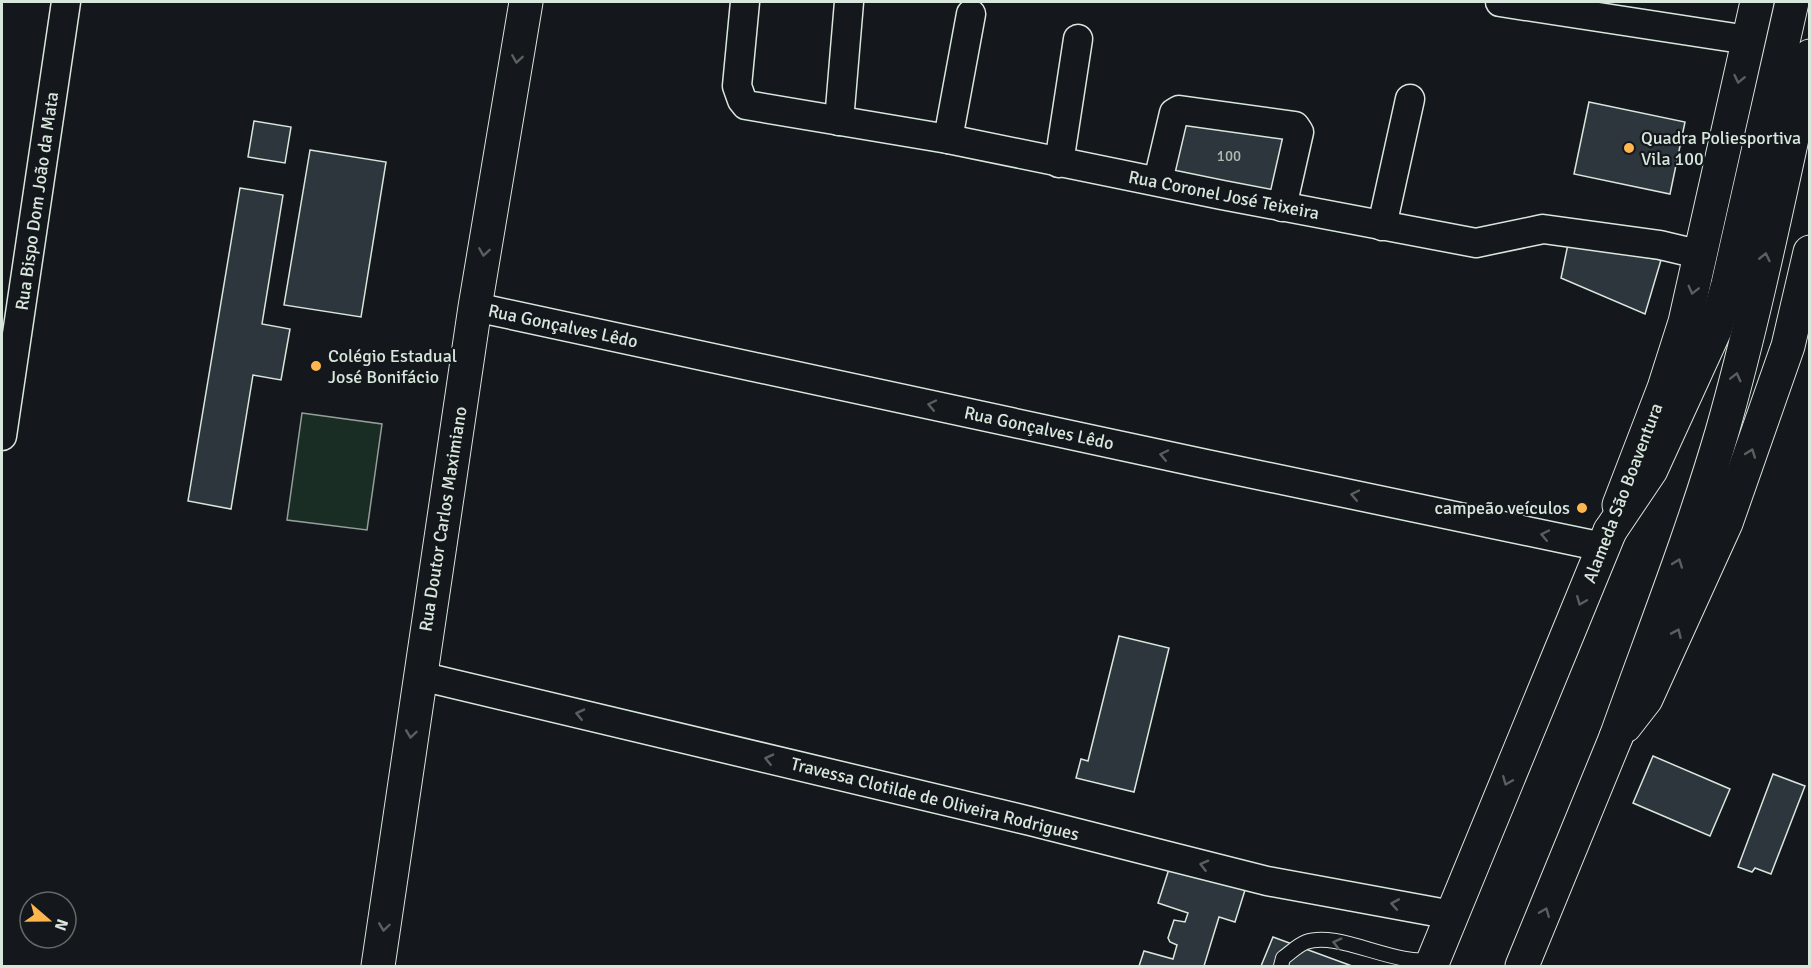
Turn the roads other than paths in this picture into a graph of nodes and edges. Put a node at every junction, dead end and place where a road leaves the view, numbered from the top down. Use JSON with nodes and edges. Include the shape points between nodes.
{"nodes":[{"id":1,"x":66,"y":2,"type":"edge"},
{"id":2,"x":526,"y":2,"type":"edge"},
{"id":3,"x":745,"y":2,"type":"edge"},
{"id":4,"x":849,"y":2,"type":"edge"},
{"id":5,"x":1500,"y":2,"type":"edge"},
{"id":6,"x":1757,"y":2,"type":"edge"},
{"id":7,"x":1792,"y":2,"type":"edge"},
{"id":8,"x":971,"y":14,"type":"dead end"},
{"id":9,"x":1078,"y":39,"type":"dead end"},
{"id":10,"x":1748,"y":40,"type":"junction"},
{"id":11,"x":1809,"y":56,"type":"edge"},
{"id":12,"x":1410,"y":99,"type":"dead end"},
{"id":13,"x":839,"y":121,"type":"junction"},
{"id":14,"x":948,"y":139,"type":"junction"},
{"id":15,"x":1059,"y":163,"type":"junction"},
{"id":16,"x":1158,"y":182,"type":"junction"},
{"id":17,"x":1282,"y":207,"type":"junction"},
{"id":18,"x":1382,"y":226,"type":"junction"},
{"id":19,"x":1809,"y":252,"type":"edge"},
{"id":20,"x":1701,"y":255,"type":"junction"},
{"id":21,"x":475,"y":307,"type":"junction"},
{"id":22,"x":2,"y":436,"type":"edge"},
{"id":23,"x":1606,"y":539,"type":"junction"},
{"id":24,"x":420,"y":676,"type":"junction"},
{"id":25,"x":1616,"y":737,"type":"junction"},
{"id":26,"x":1452,"y":915,"type":"junction"},
{"id":27,"x":1433,"y":962,"type":"edge"},
{"id":28,"x":378,"y":966,"type":"edge"},
{"id":29,"x":1281,"y":966,"type":"edge"},
{"id":30,"x":1522,"y":966,"type":"edge"}],
"edges":[{"from":1,"to":22,"type":"street","name":"Rua Bispo Dom João da Mata"},
{"from":2,"to":21,"type":"main road","name":"Rua Doutor Carlos Maximiano","one_way":true},
{"from":3,"to":13,"type":"street","name":"Rua Coronel José Teixeira","via":[[737,86],[742,100],[746,105]]},
{"from":4,"to":13,"type":"street"},
{"from":5,"to":10,"type":"street"},
{"from":6,"to":10,"type":"main road","name":"Alameda São Boaventura"},
{"from":7,"to":23,"type":"main road","via":[[1715,330],[1651,470]]},
{"from":8,"to":14,"type":"street"},
{"from":9,"to":15,"type":"street"},
{"from":10,"to":20,"type":"main road","name":"Alameda São Boaventura","one_way":true},
{"from":25,"to":11,"type":"main road","one_way":true,"via":[[1722,433]]},
{"from":12,"to":18,"type":"street"},
{"from":13,"to":14,"type":"street","name":"Rua Coronel José Teixeira"},
{"from":14,"to":15,"type":"street","name":"Rua Coronel José Teixeira"},
{"from":15,"to":16,"type":"street","name":"Rua Coronel José Teixeira"},
{"from":16,"to":17,"type":"street","name":"Rua Coronel José Teixeira"},
{"from":16,"to":17,"type":"street","via":[[1174,113],[1179,110],[1295,126],[1299,132]]},
{"from":17,"to":18,"type":"street","name":"Rua Coronel José Teixeira"},
{"from":18,"to":20,"type":"street","name":"Rua Coronel José Teixeira","via":[[1476,243],[1543,229],[1660,245]]},
{"from":25,"to":19,"type":"main road","one_way":true,"via":[[1646,699],[1726,523],[1788,346]]},
{"from":20,"to":23,"type":"main road","name":"Alameda São Boaventura","one_way":true,"via":[[1664,388]]},
{"from":23,"to":21,"type":"street","name":"Rua Gonçalves Lêdo","one_way":true,"via":[[1189,461]]},
{"from":21,"to":24,"type":"main road","name":"Rua Doutor Carlos Maximiano"},
{"from":23,"to":26,"type":"main road","name":"Alameda São Boaventura","one_way":true},
{"from":26,"to":24,"type":"street","name":"Travessa Clotilde de Oliveira Rodrigues","one_way":true,"via":[[1267,881]]},
{"from":24,"to":28,"type":"main road","name":"Rua Doutor Carlos Maximiano","one_way":true},
{"from":30,"to":25,"type":"main road","one_way":true},
{"from":26,"to":27,"type":"main road","name":"Alameda São Boaventura"},
{"from":27,"to":29,"type":"lane","one_way":true,"via":[[1389,956],[1322,939],[1305,942],[1283,958]]}]}
